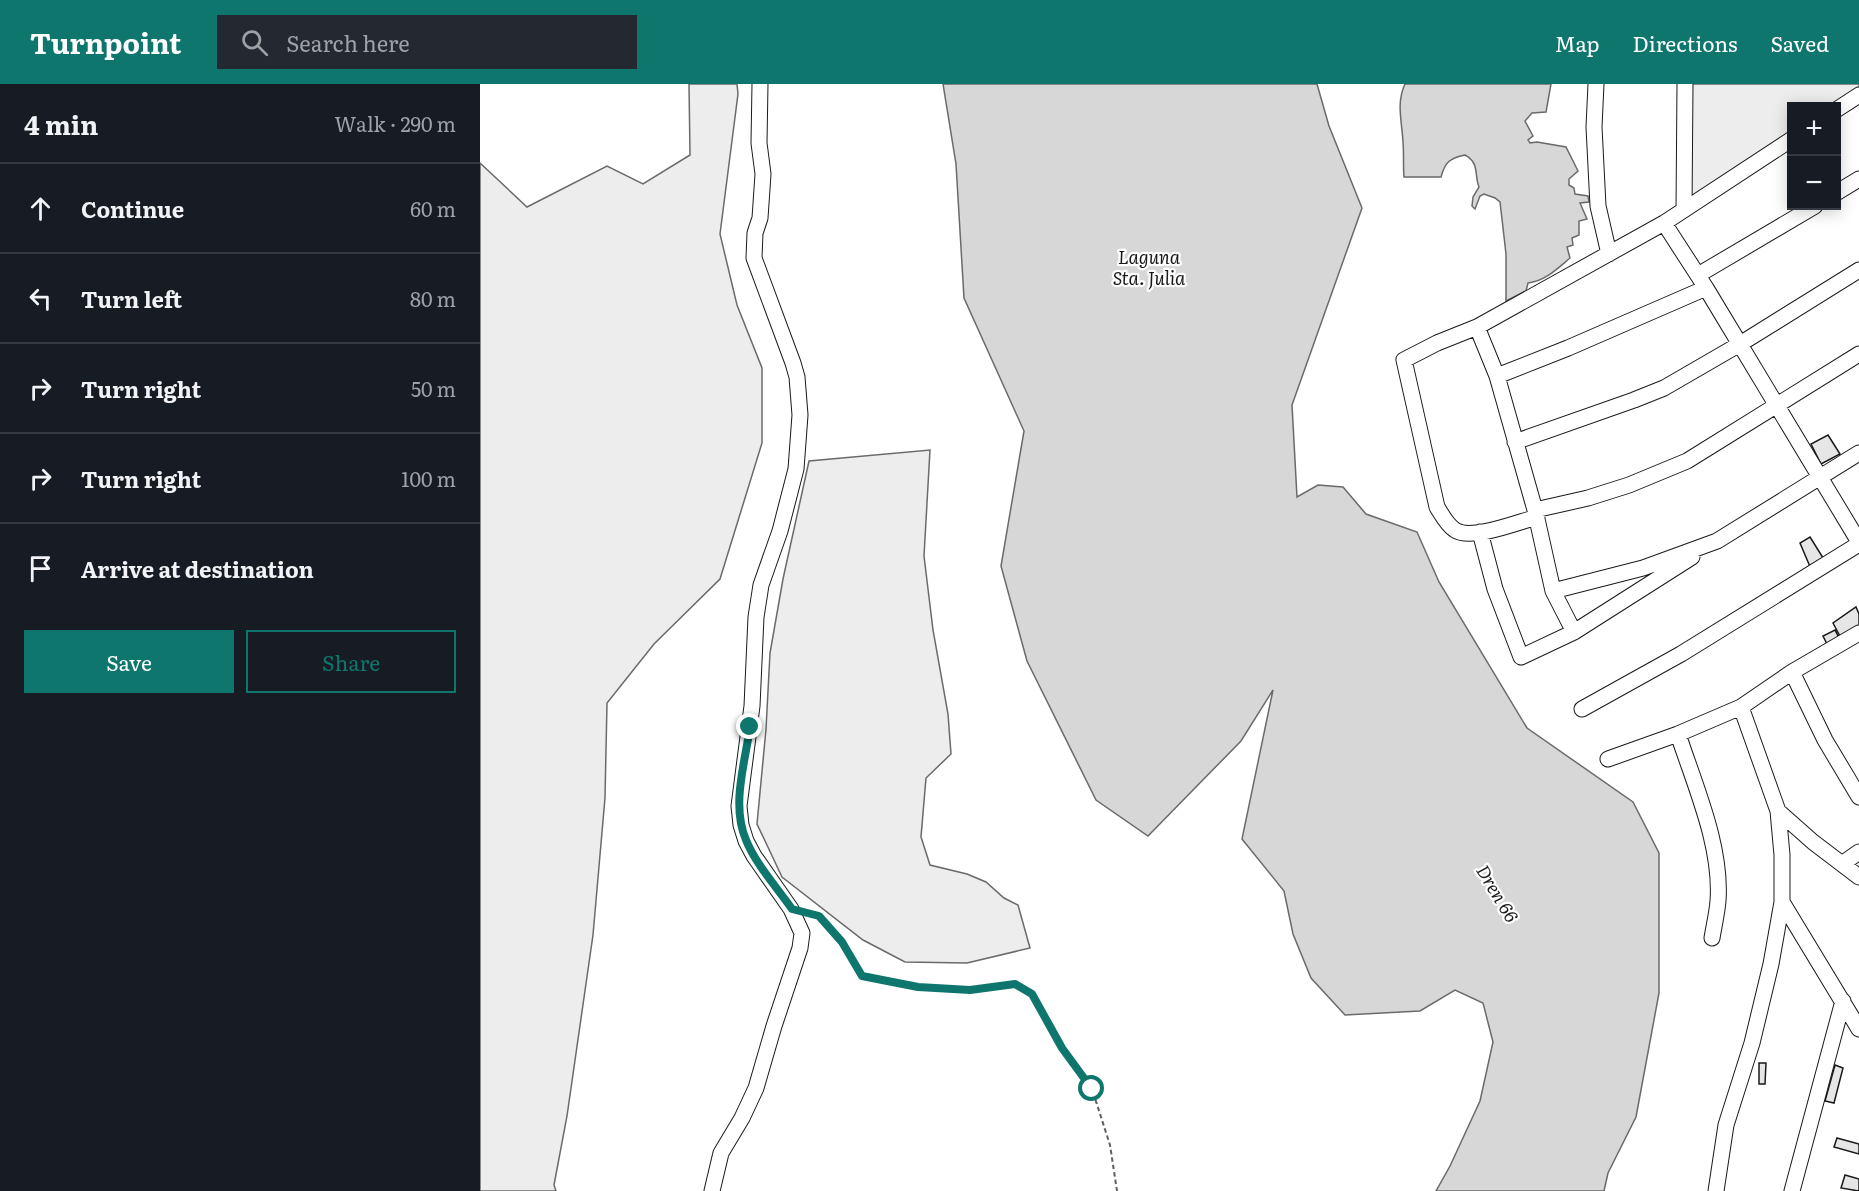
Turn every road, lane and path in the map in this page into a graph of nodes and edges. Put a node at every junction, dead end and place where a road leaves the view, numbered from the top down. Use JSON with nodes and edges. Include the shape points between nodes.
{"nodes":[{"id":1,"x":760,"y":84,"type":"edge"},
{"id":2,"x":1596,"y":84,"type":"edge"},
{"id":3,"x":1685,"y":84,"type":"edge"},
{"id":4,"x":1859,"y":95,"type":"edge"},
{"id":5,"x":1841,"y":107,"type":"edge"},
{"id":6,"x":1787,"y":142,"type":"edge"},
{"id":7,"x":1859,"y":179,"type":"edge"},
{"id":8,"x":1841,"y":190,"type":"edge"},
{"id":9,"x":1684,"y":210,"type":"junction"},
{"id":10,"x":1809,"y":210,"type":"edge"},
{"id":11,"x":1664,"y":223,"type":"junction"},
{"id":12,"x":1609,"y":254,"type":"junction"},
{"id":13,"x":1859,"y":270,"type":"edge"},
{"id":14,"x":1702,"y":281,"type":"junction"},
{"id":15,"x":1477,"y":327,"type":"junction"},
{"id":16,"x":1740,"y":344,"type":"junction"},
{"id":17,"x":1859,"y":354,"type":"edge"},
{"id":18,"x":1497,"y":376,"type":"junction"},
{"id":19,"x":1777,"y":405,"type":"junction"},
{"id":20,"x":1515,"y":442,"type":"junction"},
{"id":21,"x":1859,"y":453,"type":"edge"},
{"id":22,"x":1821,"y":478,"type":"junction"},
{"id":23,"x":1536,"y":514,"type":"junction"},
{"id":24,"x":1480,"y":532,"type":"junction"},
{"id":25,"x":1717,"y":541,"type":"junction"},
{"id":26,"x":1859,"y":543,"type":"edge"},
{"id":27,"x":1553,"y":591,"type":"junction"},
{"id":28,"x":1574,"y":632,"type":"junction"},
{"id":29,"x":1857,"y":639,"type":"edge"},
{"id":30,"x":1792,"y":672,"type":"junction"},
{"id":31,"x":1741,"y":707,"type":"junction"},
{"id":32,"x":1582,"y":709,"type":"dead end"},
{"id":33,"x":1678,"y":734,"type":"junction"},
{"id":34,"x":1608,"y":759,"type":"dead end"},
{"id":35,"x":1859,"y":797,"type":"edge"},
{"id":36,"x":1778,"y":811,"type":"junction"},
{"id":37,"x":1853,"y":859,"type":"edge"},
{"id":38,"x":1859,"y":877,"type":"edge"},
{"id":39,"x":1782,"y":902,"type":"junction"},
{"id":40,"x":792,"y":909,"type":"junction"},
{"id":41,"x":1712,"y":938,"type":"dead end"},
{"id":42,"x":1843,"y":1001,"type":"junction"},
{"id":43,"x":1859,"y":1029,"type":"edge"},
{"id":44,"x":711,"y":1191,"type":"edge"},
{"id":45,"x":1117,"y":1191,"type":"edge"},
{"id":46,"x":1716,"y":1191,"type":"edge"},
{"id":47,"x":1792,"y":1191,"type":"edge"}],
"edges":[{"from":1,"to":40,"type":"street","via":[[763,174],[754,258],[793,363],[800,415],[796,470],[759,596],[752,706],[739,806],[746,841]]},
{"from":2,"to":12,"type":"street","via":[[1598,206]]},
{"from":3,"to":9,"type":"street"},
{"from":4,"to":5,"type":"street"},
{"from":6,"to":9,"type":"street"},
{"from":7,"to":8,"type":"street"},
{"from":9,"to":11,"type":"street"},
{"from":10,"to":14,"type":"street"},
{"from":11,"to":12,"type":"street"},
{"from":11,"to":14,"type":"street"},
{"from":12,"to":15,"type":"street"},
{"from":13,"to":16,"type":"street"},
{"from":14,"to":16,"type":"street"},
{"from":14,"to":18,"type":"street","via":[[1568,348]]},
{"from":15,"to":18,"type":"street"},
{"from":15,"to":24,"type":"street","via":[[1404,360],[1437,507],[1455,530]]},
{"from":16,"to":19,"type":"street"},
{"from":16,"to":20,"type":"street","via":[[1664,388]]},
{"from":17,"to":19,"type":"street"},
{"from":18,"to":20,"type":"street"},
{"from":19,"to":22,"type":"street"},
{"from":19,"to":23,"type":"street","via":[[1687,461],[1629,485]]},
{"from":20,"to":23,"type":"street"},
{"from":21,"to":22,"type":"street"},
{"from":22,"to":25,"type":"street"},
{"from":22,"to":26,"type":"street"},
{"from":23,"to":24,"type":"street"},
{"from":23,"to":27,"type":"street"},
{"from":24,"to":28,"type":"street","via":[[1495,589],[1521,657]]},
{"from":25,"to":27,"type":"street","via":[[1643,568]]},
{"from":25,"to":28,"type":"street"},
{"from":26,"to":32,"type":"street","via":[[1681,654]]},
{"from":27,"to":28,"type":"street"},
{"from":29,"to":30,"type":"street"},
{"from":30,"to":31,"type":"street"},
{"from":30,"to":35,"type":"street","via":[[1825,740]]},
{"from":31,"to":33,"type":"street"},
{"from":31,"to":36,"type":"street"},
{"from":33,"to":34,"type":"street"},
{"from":33,"to":41,"type":"street","via":[[1716,864],[1718,902]]},
{"from":36,"to":37,"type":"street","via":[[1813,842]]},
{"from":36,"to":39,"type":"street"},
{"from":37,"to":38,"type":"street"},
{"from":39,"to":42,"type":"street"},
{"from":39,"to":46,"type":"street","via":[[1755,1032],[1726,1125]]},
{"from":40,"to":44,"type":"street","via":[[802,933],[800,948],[756,1088],[722,1154]]},
{"from":40,"to":45,"type":"path","via":[[819,916],[842,942],[862,976],[918,987],[970,990],[1015,984],[1032,994],[1062,1048],[1092,1089],[1110,1145]]},
{"from":42,"to":43,"type":"street"},
{"from":42,"to":47,"type":"street"}]}
